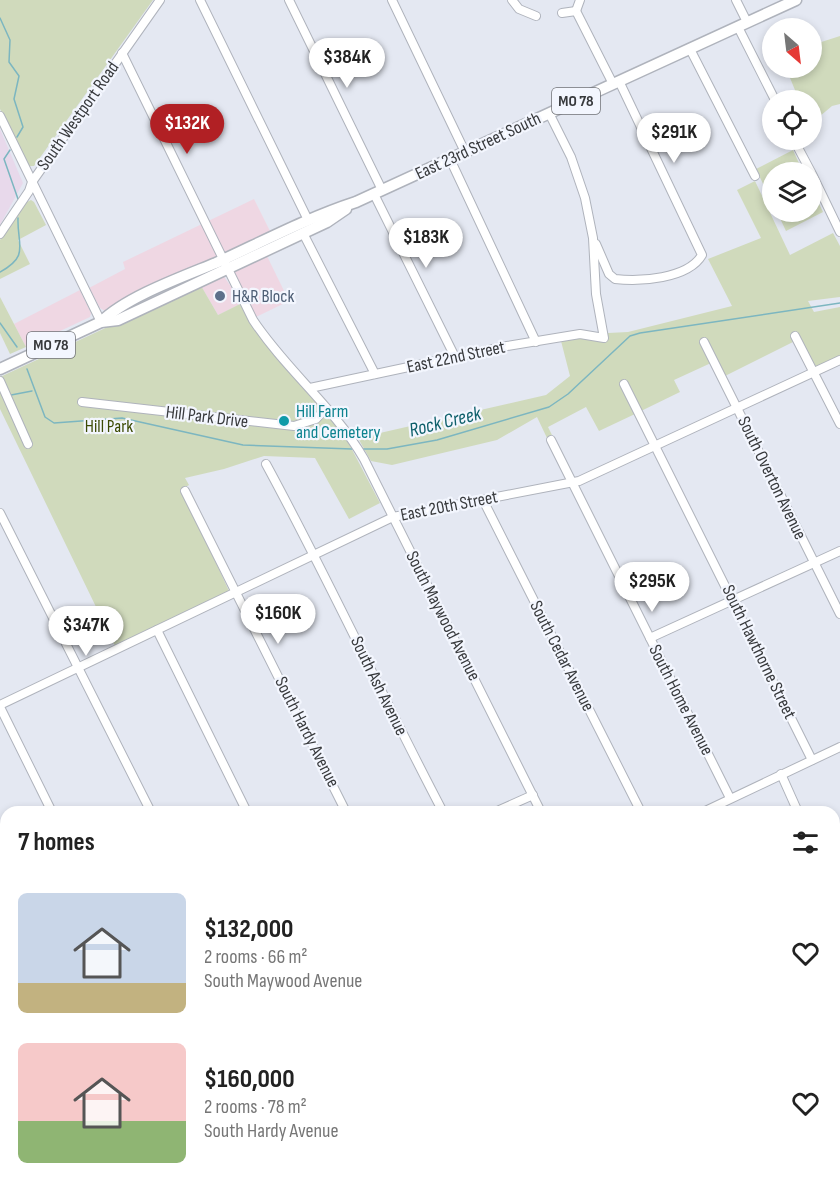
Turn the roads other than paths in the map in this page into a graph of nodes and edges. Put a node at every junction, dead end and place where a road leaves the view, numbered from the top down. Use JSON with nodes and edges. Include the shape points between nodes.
{"nodes":[{"id":1,"x":160,"y":0,"type":"edge"},
{"id":2,"x":200,"y":0,"type":"edge"},
{"id":3,"x":289,"y":0,"type":"edge"},
{"id":4,"x":392,"y":0,"type":"edge"},
{"id":5,"x":512,"y":0,"type":"edge"},
{"id":6,"x":580,"y":0,"type":"edge"},
{"id":7,"x":736,"y":0,"type":"edge"},
{"id":8,"x":796,"y":0,"type":"edge"},
{"id":9,"x":576,"y":11,"type":"junction"},
{"id":10,"x":562,"y":13,"type":"dead end"},
{"id":11,"x":536,"y":16,"type":"dead end"},
{"id":12,"x":743,"y":24,"type":"junction"},
{"id":13,"x":690,"y":49,"type":"junction"},
{"id":14,"x":122,"y":53,"type":"junction"},
{"id":15,"x":616,"y":83,"type":"junction"},
{"id":16,"x":771,"y":90,"type":"edge"},
{"id":17,"x":549,"y":113,"type":"junction"},
{"id":18,"x":0,"y":116,"type":"edge"},
{"id":19,"x":465,"y":152,"type":"junction"},
{"id":20,"x":450,"y":159,"type":"junction"},
{"id":21,"x":754,"y":176,"type":"dead end"},
{"id":22,"x":32,"y":182,"type":"junction"},
{"id":23,"x":378,"y":192,"type":"junction"},
{"id":24,"x":822,"y":195,"type":"edge"},
{"id":25,"x":356,"y":202,"type":"junction"},
{"id":26,"x":308,"y":220,"type":"junction"},
{"id":27,"x":840,"y":232,"type":"edge"},
{"id":28,"x":303,"y":233,"type":"junction"},
{"id":29,"x":0,"y":234,"type":"edge"},
{"id":30,"x":593,"y":238,"type":"junction"},
{"id":31,"x":225,"y":264,"type":"junction"},
{"id":32,"x":101,"y":322,"type":"junction"},
{"id":33,"x":795,"y":336,"type":"dead end"},
{"id":34,"x":536,"y":342,"type":"junction"},
{"id":35,"x":704,"y":342,"type":"dead end"},
{"id":36,"x":456,"y":357,"type":"junction"},
{"id":37,"x":840,"y":360,"type":"edge"},
{"id":38,"x":0,"y":369,"type":"edge"},
{"id":39,"x":814,"y":372,"type":"junction"},
{"id":40,"x":375,"y":374,"type":"junction"},
{"id":41,"x":0,"y":381,"type":"edge"},
{"id":42,"x":624,"y":384,"type":"dead end"},
{"id":43,"x":310,"y":388,"type":"junction"},
{"id":44,"x":82,"y":402,"type":"dead end"},
{"id":45,"x":326,"y":408,"type":"junction"},
{"id":46,"x":738,"y":409,"type":"junction"},
{"id":47,"x":840,"y":424,"type":"edge"},
{"id":48,"x":551,"y":440,"type":"dead end"},
{"id":49,"x":28,"y":444,"type":"dead end"},
{"id":50,"x":656,"y":447,"type":"junction"},
{"id":51,"x":266,"y":464,"type":"dead end"},
{"id":52,"x":572,"y":482,"type":"junction"},
{"id":53,"x":185,"y":491,"type":"dead end"},
{"id":54,"x":483,"y":500,"type":"junction"},
{"id":55,"x":0,"y":513,"type":"edge"},
{"id":56,"x":393,"y":517,"type":"junction"},
{"id":57,"x":840,"y":551,"type":"edge"},
{"id":58,"x":315,"y":554,"type":"junction"},
{"id":59,"x":814,"y":563,"type":"junction"},
{"id":60,"x":236,"y":593,"type":"junction"},
{"id":61,"x":733,"y":600,"type":"junction"},
{"id":62,"x":840,"y":614,"type":"edge"},
{"id":63,"x":157,"y":630,"type":"junction"},
{"id":64,"x":650,"y":638,"type":"junction"},
{"id":65,"x":77,"y":668,"type":"junction"},
{"id":66,"x":0,"y":706,"type":"edge"},
{"id":67,"x":840,"y":747,"type":"edge"},
{"id":68,"x":812,"y":760,"type":"junction"},
{"id":69,"x":781,"y":774,"type":"junction"},
{"id":70,"x":532,"y":795,"type":"junction"},
{"id":71,"x":730,"y":798,"type":"junction"},
{"id":72,"x":49,"y":806,"type":"edge"},
{"id":73,"x":148,"y":806,"type":"edge"},
{"id":74,"x":244,"y":806,"type":"edge"},
{"id":75,"x":343,"y":806,"type":"edge"},
{"id":76,"x":439,"y":806,"type":"edge"},
{"id":77,"x":508,"y":806,"type":"edge"},
{"id":78,"x":538,"y":806,"type":"edge"},
{"id":79,"x":637,"y":806,"type":"edge"},
{"id":80,"x":714,"y":806,"type":"edge"},
{"id":81,"x":795,"y":806,"type":"edge"}],
"edges":[{"from":1,"to":14,"type":"street","name":"South Westport Road"},
{"from":2,"to":26,"type":"street"},
{"from":3,"to":23,"type":"street"},
{"from":4,"to":19,"type":"street"},
{"from":5,"to":11,"type":"street","via":[[519,9]]},
{"from":6,"to":9,"type":"street"},
{"from":7,"to":12,"type":"street"},
{"from":8,"to":12,"type":"main road","name":"East 23rd Street South","number":"MO 78"},
{"from":9,"to":10,"type":"street"},
{"from":9,"to":15,"type":"street"},
{"from":12,"to":13,"type":"main road","name":"East 23rd Street South","number":"MO 78"},
{"from":12,"to":16,"type":"street"},
{"from":13,"to":15,"type":"main road","name":"East 23rd Street South","number":"MO 78"},
{"from":13,"to":21,"type":"street"},
{"from":14,"to":22,"type":"street","name":"South Westport Road"},
{"from":14,"to":31,"type":"street","name":"South Maywood Avenue"},
{"from":15,"to":17,"type":"main road","name":"East 23rd Street South","number":"MO 78"},
{"from":15,"to":30,"type":"street","via":[[702,253],[699,260],[669,276],[615,279],[603,265]]},
{"from":17,"to":19,"type":"main road","name":"East 23rd Street South","number":"MO 78"},
{"from":17,"to":30,"type":"street","via":[[578,174]]},
{"from":18,"to":22,"type":"street"},
{"from":19,"to":20,"type":"main road","name":"East 23rd Street South","number":"MO 78"},
{"from":20,"to":23,"type":"main road","name":"East 23rd Street South","number":"MO 78"},
{"from":20,"to":34,"type":"street"},
{"from":22,"to":29,"type":"street","name":"South Westport Road"},
{"from":22,"to":32,"type":"street"},
{"from":23,"to":25,"type":"main road","name":"East 23rd Street South","number":"MO 78"},
{"from":23,"to":36,"type":"street"},
{"from":24,"to":27,"type":"street"},
{"from":25,"to":26,"type":"main road","name":"East 23rd Street South","number":"MO 78"},
{"from":25,"to":28,"type":"main road","name":"East 23rd Street South","number":"MO 78"},
{"from":26,"to":31,"type":"main road","name":"East 23rd Street South","number":"MO 78"},
{"from":28,"to":31,"type":"main road","name":"East 23rd Street South","number":"MO 78"},
{"from":28,"to":40,"type":"street"},
{"from":30,"to":34,"type":"street","name":"East 22nd Street","via":[[596,294],[604,338],[580,334]]},
{"from":31,"to":32,"type":"main road","name":"East 23rd Street South","number":"MO 78","via":[[118,320]]},
{"from":31,"to":43,"type":"street","name":"South Maywood Avenue","via":[[265,338]]},
{"from":32,"to":38,"type":"main road","name":"East 23rd Street South","number":"MO 78"},
{"from":33,"to":39,"type":"street"},
{"from":34,"to":36,"type":"street","name":"East 22nd Street"},
{"from":35,"to":46,"type":"street","name":"South Overton Avenue"},
{"from":36,"to":40,"type":"street","name":"East 22nd Street"},
{"from":37,"to":39,"type":"street","name":"East 20th Street"},
{"from":39,"to":46,"type":"street","name":"East 20th Street"},
{"from":39,"to":47,"type":"street"},
{"from":40,"to":43,"type":"street","name":"East 22nd Street"},
{"from":41,"to":49,"type":"street"},
{"from":42,"to":50,"type":"street","name":"South Hawthorne Street"},
{"from":43,"to":45,"type":"street","name":"South Maywood Avenue"},
{"from":44,"to":45,"type":"street","name":"Hill Park Drive","via":[[294,426],[316,419]]},
{"from":45,"to":56,"type":"street","name":"South Maywood Avenue","via":[[350,436]]},
{"from":46,"to":50,"type":"street","name":"East 20th Street"},
{"from":46,"to":59,"type":"street","name":"South Overton Avenue"},
{"from":48,"to":52,"type":"street","name":"South Home Avenue"},
{"from":50,"to":52,"type":"street","name":"East 20th Street"},
{"from":50,"to":61,"type":"street","name":"South Hawthorne Street"},
{"from":51,"to":58,"type":"street","name":"South Ash Avenue"},
{"from":52,"to":54,"type":"street","name":"East 20th Street"},
{"from":52,"to":64,"type":"street","name":"South Home Avenue"},
{"from":53,"to":60,"type":"street","name":"South Hardy Avenue"},
{"from":54,"to":56,"type":"street","name":"East 20th Street"},
{"from":54,"to":79,"type":"street","name":"South Cedar Avenue"},
{"from":55,"to":65,"type":"street"},
{"from":56,"to":58,"type":"street","name":"East 20th Street"},
{"from":56,"to":70,"type":"street","name":"South Maywood Avenue"},
{"from":57,"to":59,"type":"street"},
{"from":58,"to":60,"type":"street","name":"East 20th Street"},
{"from":58,"to":76,"type":"street","name":"South Ash Avenue"},
{"from":59,"to":61,"type":"street"},
{"from":59,"to":62,"type":"street","name":"South Overton Avenue"},
{"from":60,"to":63,"type":"street","name":"East 20th Street"},
{"from":60,"to":75,"type":"street","name":"South Hardy Avenue"},
{"from":61,"to":64,"type":"street"},
{"from":61,"to":68,"type":"street","name":"South Hawthorne Street"},
{"from":63,"to":65,"type":"street","name":"East 20th Street"},
{"from":63,"to":74,"type":"street"},
{"from":64,"to":71,"type":"street","name":"South Home Avenue"},
{"from":65,"to":66,"type":"street","name":"East 20th Street"},
{"from":65,"to":73,"type":"street"},
{"from":66,"to":72,"type":"street"},
{"from":67,"to":68,"type":"street"},
{"from":68,"to":69,"type":"street"},
{"from":69,"to":71,"type":"street"},
{"from":69,"to":81,"type":"street"},
{"from":70,"to":77,"type":"street"},
{"from":70,"to":78,"type":"street","name":"South Maywood Avenue"},
{"from":71,"to":80,"type":"street"}]}
